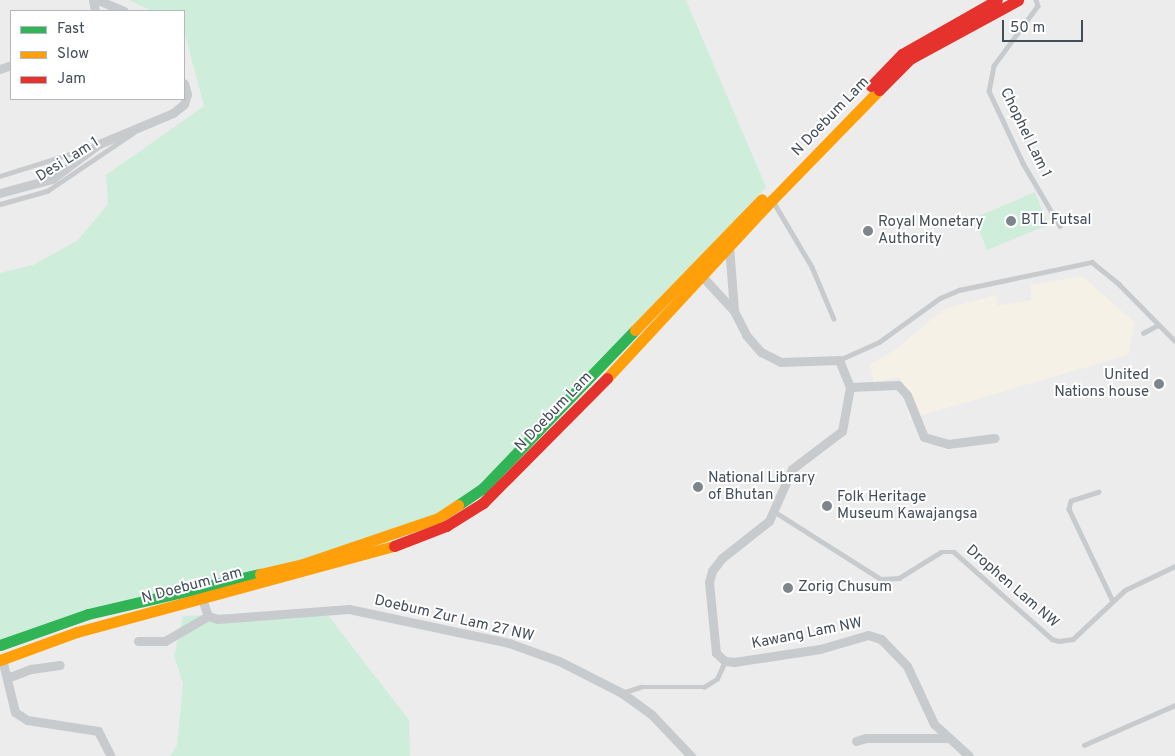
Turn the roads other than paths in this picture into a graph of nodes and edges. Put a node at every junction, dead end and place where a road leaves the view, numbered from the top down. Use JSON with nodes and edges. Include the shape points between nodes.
{"nodes":[{"id":1,"x":98,"y":0,"type":"edge"},
{"id":2,"x":997,"y":0,"type":"edge"},
{"id":3,"x":1018,"y":0,"type":"edge"},
{"id":4,"x":1036,"y":0,"type":"edge"},
{"id":5,"x":122,"y":10,"type":"edge"},
{"id":6,"x":185,"y":87,"type":"edge"},
{"id":7,"x":144,"y":126,"type":"junction"},
{"id":8,"x":100,"y":144,"type":"junction"},
{"id":9,"x":0,"y":176,"type":"edge"},
{"id":10,"x":0,"y":193,"type":"edge"},
{"id":11,"x":772,"y":200,"type":"junction"},
{"id":12,"x":0,"y":204,"type":"edge"},
{"id":13,"x":1060,"y":226,"type":"dead end"},
{"id":14,"x":726,"y":242,"type":"junction"},
{"id":15,"x":700,"y":273,"type":"junction"},
{"id":16,"x":734,"y":310,"type":"junction"},
{"id":17,"x":834,"y":319,"type":"dead end"},
{"id":18,"x":1158,"y":324,"type":"junction"},
{"id":19,"x":1143,"y":332,"type":"dead end"},
{"id":20,"x":1175,"y":341,"type":"edge"},
{"id":21,"x":840,"y":360,"type":"junction"},
{"id":22,"x":850,"y":387,"type":"junction"},
{"id":23,"x":995,"y":438,"type":"dead end"},
{"id":24,"x":1099,"y":492,"type":"dead end"},
{"id":25,"x":775,"y":512,"type":"junction"},
{"id":26,"x":1175,"y":566,"type":"edge"},
{"id":27,"x":200,"y":593,"type":"junction"},
{"id":28,"x":1112,"y":599,"type":"junction"},
{"id":29,"x":208,"y":616,"type":"junction"},
{"id":30,"x":138,"y":641,"type":"dead end"},
{"id":31,"x":0,"y":645,"type":"edge"},
{"id":32,"x":1,"y":660,"type":"edge"},
{"id":33,"x":725,"y":661,"type":"junction"},
{"id":34,"x":60,"y":665,"type":"dead end"},
{"id":35,"x":7,"y":678,"type":"junction"},
{"id":36,"x":622,"y":693,"type":"junction"},
{"id":37,"x":1175,"y":705,"type":"edge"},
{"id":38,"x":949,"y":738,"type":"junction"},
{"id":39,"x":856,"y":741,"type":"dead end"},
{"id":40,"x":1084,"y":746,"type":"dead end"},
{"id":41,"x":111,"y":756,"type":"edge"},
{"id":42,"x":691,"y":756,"type":"edge"},
{"id":43,"x":968,"y":756,"type":"edge"}],
"edges":[{"from":1,"to":5,"type":"street"},
{"from":2,"to":14,"type":"main road","name":"N Doebum Lam","via":[[902,54]]},
{"from":3,"to":11,"type":"main road","name":"N Doebum Lam","via":[[910,59]]},
{"from":4,"to":13,"type":"lane","name":"Chophel Lam 1","via":[[1038,6],[994,66],[989,90],[1030,175]]},
{"from":6,"to":7,"type":"street","via":[[184,104],[173,114]]},
{"from":7,"to":8,"type":"street"},
{"from":7,"to":12,"type":"lane","name":"Desi Lam 1","via":[[46,191]]},
{"from":8,"to":9,"type":"lane"},
{"from":8,"to":10,"type":"street","via":[[52,179]]},
{"from":11,"to":14,"type":"main road","name":"N Doebum Lam"},
{"from":11,"to":17,"type":"lane","via":[[812,267]]},
{"from":14,"to":15,"type":"main road","name":"N Doebum Lam"},
{"from":14,"to":16,"type":"street"},
{"from":15,"to":16,"type":"street"},
{"from":15,"to":27,"type":"main road","name":"N Doebum Lam","via":[[527,462],[483,502],[446,526],[403,544]]},
{"from":16,"to":21,"type":"street","via":[[746,335],[761,352],[781,362]]},
{"from":18,"to":19,"type":"lane"},
{"from":18,"to":20,"type":"lane"},
{"from":18,"to":21,"type":"lane","via":[[1092,262],[946,296],[892,335]]},
{"from":21,"to":22,"type":"street"},
{"from":22,"to":23,"type":"street","via":[[898,384],[907,395],[924,437],[948,444]]},
{"from":22,"to":25,"type":"street","via":[[842,431],[792,470]]},
{"from":24,"to":28,"type":"lane","via":[[1071,501],[1069,509]]},
{"from":25,"to":28,"type":"lane","name":"Drophen Lam NW","via":[[881,579],[899,578],[941,552],[954,552],[1052,639],[1059,641],[1073,638]]},
{"from":25,"to":33,"type":"street","via":[[763,526],[722,558],[710,577],[715,648]]},
{"from":26,"to":28,"type":"lane","name":"Drophen Lam NW"},
{"from":27,"to":29,"type":"street"},
{"from":27,"to":31,"type":"main road","name":"N Doebum Lam","via":[[88,614]]},
{"from":27,"to":32,"type":"main road","name":"N Doebum Lam","via":[[43,642]]},
{"from":29,"to":30,"type":"street","via":[[165,641]]},
{"from":29,"to":36,"type":"street","name":"Doebum Zur Lam 27 NW","via":[[349,609],[509,643],[559,661]]},
{"from":32,"to":35,"type":"street"},
{"from":33,"to":36,"type":"lane","via":[[717,679],[704,687],[641,687]]},
{"from":33,"to":38,"type":"street","name":"Kawang Lam NW","via":[[820,649],[874,636],[889,644],[907,666],[934,724]]},
{"from":34,"to":35,"type":"street","via":[[31,669]]},
{"from":35,"to":41,"type":"street","via":[[15,712],[27,720],[98,730]]},
{"from":36,"to":42,"type":"street","name":"Doebum Zur Lam 27 NW","via":[[652,715]]},
{"from":37,"to":40,"type":"lane"},
{"from":38,"to":39,"type":"street","via":[[866,738]]},
{"from":38,"to":43,"type":"street","name":"Kawang Lam NW"}]}
